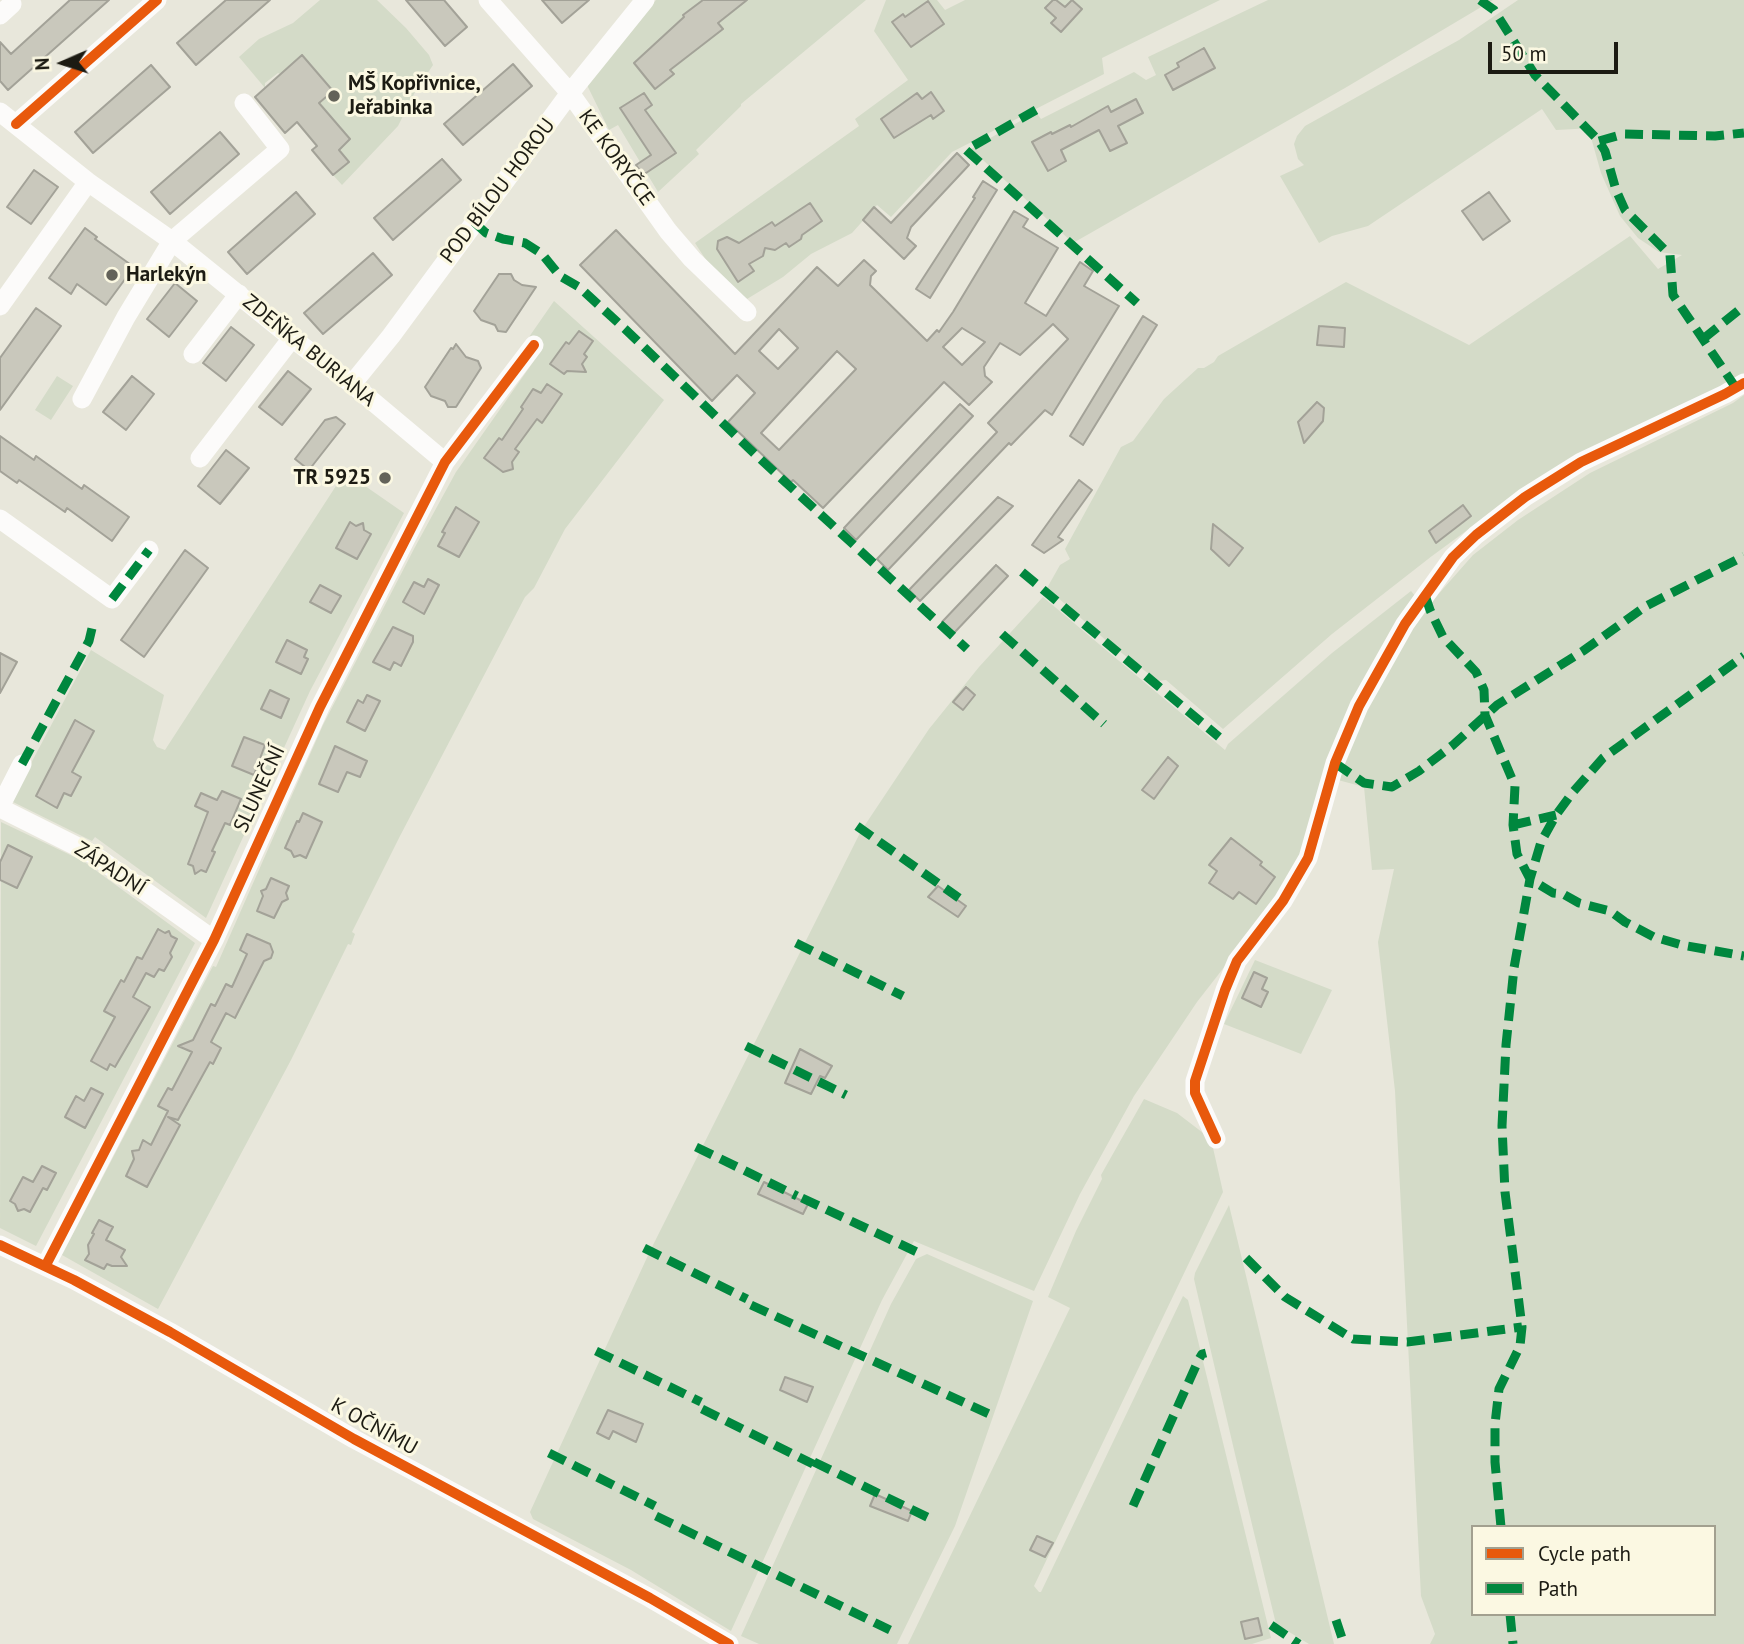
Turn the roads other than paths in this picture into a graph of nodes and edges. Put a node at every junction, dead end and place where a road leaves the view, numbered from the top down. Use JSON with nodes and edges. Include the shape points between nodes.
{"nodes":[{"id":1,"x":157,"y":0,"type":"edge"},
{"id":2,"x":488,"y":0,"type":"edge"},
{"id":3,"x":645,"y":0,"type":"edge"},
{"id":4,"x":570,"y":93,"type":"junction"},
{"id":5,"x":244,"y":103,"type":"dead end"},
{"id":6,"x":8,"y":118,"type":"edge"},
{"id":7,"x":88,"y":182,"type":"junction"},
{"id":8,"x":172,"y":242,"type":"junction"},
{"id":9,"x":239,"y":294,"type":"junction"},
{"id":10,"x":0,"y":306,"type":"edge"},
{"id":11,"x":747,"y":312,"type":"dead end"},
{"id":12,"x":292,"y":338,"type":"junction"},
{"id":13,"x":534,"y":345,"type":"dead end"},
{"id":14,"x":193,"y":354,"type":"dead end"},
{"id":15,"x":1744,"y":383,"type":"edge"},
{"id":16,"x":352,"y":384,"type":"junction"},
{"id":17,"x":82,"y":399,"type":"dead end"},
{"id":18,"x":200,"y":458,"type":"dead end"},
{"id":19,"x":445,"y":462,"type":"junction"},
{"id":20,"x":0,"y":519,"type":"edge"},
{"id":21,"x":149,"y":550,"type":"dead end"},
{"id":22,"x":22,"y":764,"type":"dead end"},
{"id":23,"x":0,"y":808,"type":"edge"},
{"id":24,"x":214,"y":940,"type":"junction"},
{"id":25,"x":1216,"y":1139,"type":"dead end"},
{"id":26,"x":0,"y":1245,"type":"edge"},
{"id":27,"x":46,"y":1265,"type":"junction"},
{"id":28,"x":729,"y":1644,"type":"edge"}],
"edges":[{"from":1,"to":6,"type":"street"},
{"from":2,"to":4,"type":"street","name":"KE KORYČCE"},
{"from":3,"to":4,"type":"street","name":"POD BÍLOU HOROU"},
{"from":4,"to":11,"type":"street","name":"KE KORYČCE","via":[[668,231]]},
{"from":4,"to":16,"type":"street","name":"POD BÍLOU HOROU"},
{"from":5,"to":8,"type":"street","via":[[280,149]]},
{"from":6,"to":7,"type":"street","name":"ZDEŇKA BURIANA"},
{"from":7,"to":8,"type":"street","name":"ZDEŇKA BURIANA"},
{"from":7,"to":10,"type":"street"},
{"from":8,"to":9,"type":"street","name":"ZDEŇKA BURIANA"},
{"from":8,"to":17,"type":"street"},
{"from":9,"to":12,"type":"street","name":"ZDEŇKA BURIANA"},
{"from":9,"to":14,"type":"street"},
{"from":12,"to":16,"type":"street","name":"ZDEŇKA BURIANA"},
{"from":12,"to":18,"type":"street"},
{"from":13,"to":19,"type":"street","name":"SLUNEČNÍ"},
{"from":15,"to":25,"type":"street","via":[[1581,462],[1525,497],[1453,557],[1412,614],[1346,737],[1308,858],[1283,901],[1237,961],[1225,990],[1195,1082],[1195,1093]]},
{"from":16,"to":19,"type":"street","name":"ZDEŇKA BURIANA"},
{"from":19,"to":24,"type":"street","name":"SLUNEČNÍ","via":[[320,707]]},
{"from":20,"to":21,"type":"street","via":[[112,599]]},
{"from":22,"to":23,"type":"street","name":"ZÁPADNÍ"},
{"from":23,"to":24,"type":"street","name":"ZÁPADNÍ","via":[[94,855]]},
{"from":24,"to":27,"type":"street","name":"SLUNEČNÍ"},
{"from":26,"to":27,"type":"street","name":"K OČNÍMU"},
{"from":27,"to":28,"type":"street","name":"K OČNÍMU"}]}
